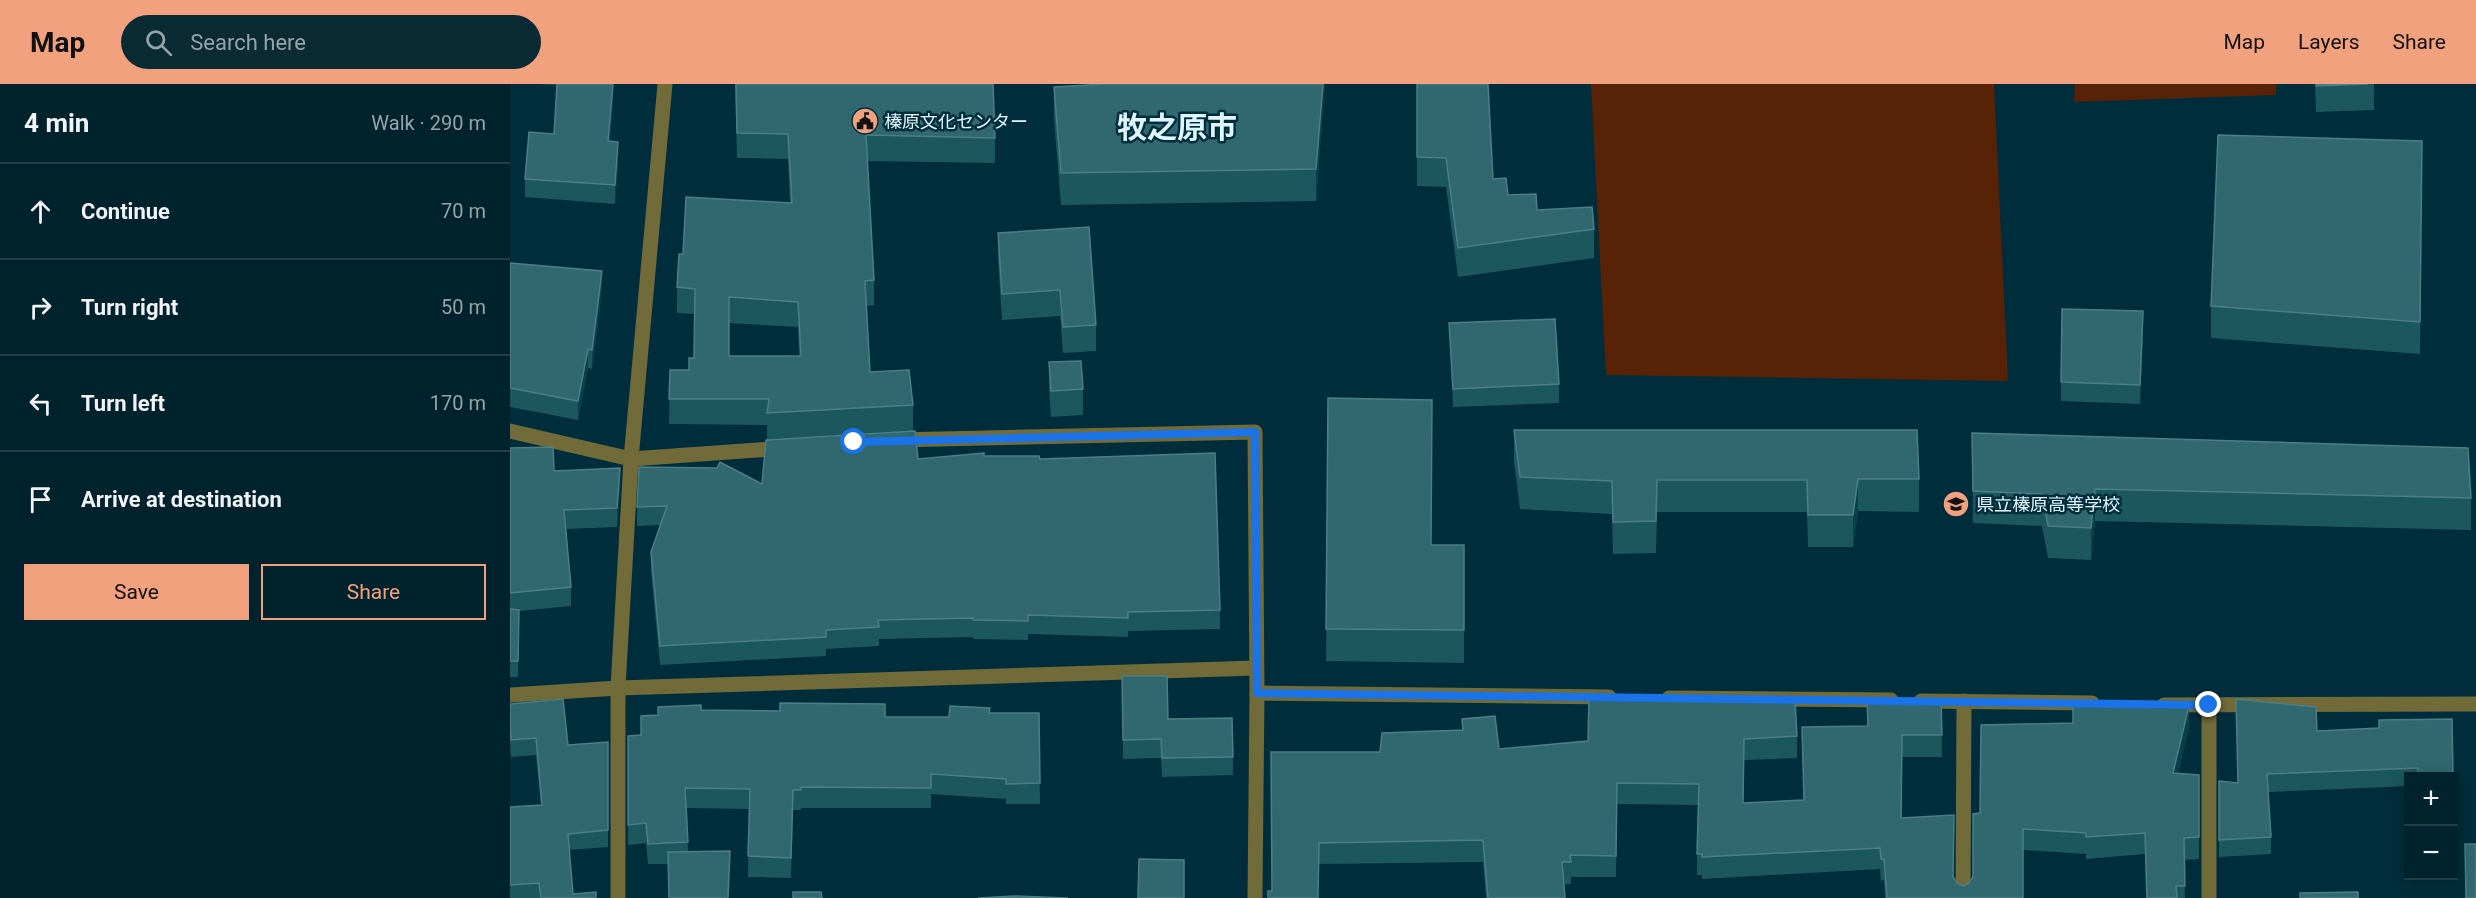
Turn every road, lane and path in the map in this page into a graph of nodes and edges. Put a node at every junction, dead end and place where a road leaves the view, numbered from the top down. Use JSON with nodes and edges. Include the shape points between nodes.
{"nodes":[{"id":1,"x":665,"y":84,"type":"edge"},
{"id":2,"x":510,"y":431,"type":"edge"},
{"id":3,"x":877,"y":441,"type":"edge"},
{"id":4,"x":798,"y":446,"type":"edge"},
{"id":5,"x":631,"y":459,"type":"junction"},
{"id":6,"x":1256,"y":668,"type":"junction"},
{"id":7,"x":618,"y":688,"type":"junction"},
{"id":8,"x":1257,"y":693,"type":"junction"},
{"id":9,"x":510,"y":695,"type":"edge"},
{"id":10,"x":1629,"y":697,"type":"edge"},
{"id":11,"x":1653,"y":698,"type":"edge"},
{"id":12,"x":1965,"y":701,"type":"junction"},
{"id":13,"x":2104,"y":704,"type":"edge"},
{"id":14,"x":2151,"y":704,"type":"edge"},
{"id":15,"x":2476,"y":704,"type":"edge"},
{"id":16,"x":2209,"y":705,"type":"junction"},
{"id":17,"x":618,"y":898,"type":"edge"},
{"id":18,"x":1255,"y":898,"type":"edge"},
{"id":19,"x":1963,"y":898,"type":"edge"},
{"id":20,"x":2209,"y":898,"type":"edge"}],
"edges":[{"from":1,"to":5,"type":"street"},
{"from":2,"to":5,"type":"street"},
{"from":3,"to":6,"type":"street","via":[[1255,432]]},
{"from":4,"to":5,"type":"street"},
{"from":5,"to":7,"type":"street"},
{"from":6,"to":7,"type":"street"},
{"from":6,"to":8,"type":"street"},
{"from":7,"to":9,"type":"street"},
{"from":7,"to":17,"type":"street"},
{"from":8,"to":10,"type":"street"},
{"from":8,"to":18,"type":"street"},
{"from":11,"to":12,"type":"street"},
{"from":12,"to":13,"type":"street"},
{"from":12,"to":19,"type":"street"},
{"from":14,"to":16,"type":"street"},
{"from":15,"to":16,"type":"street"},
{"from":16,"to":20,"type":"street"}]}
